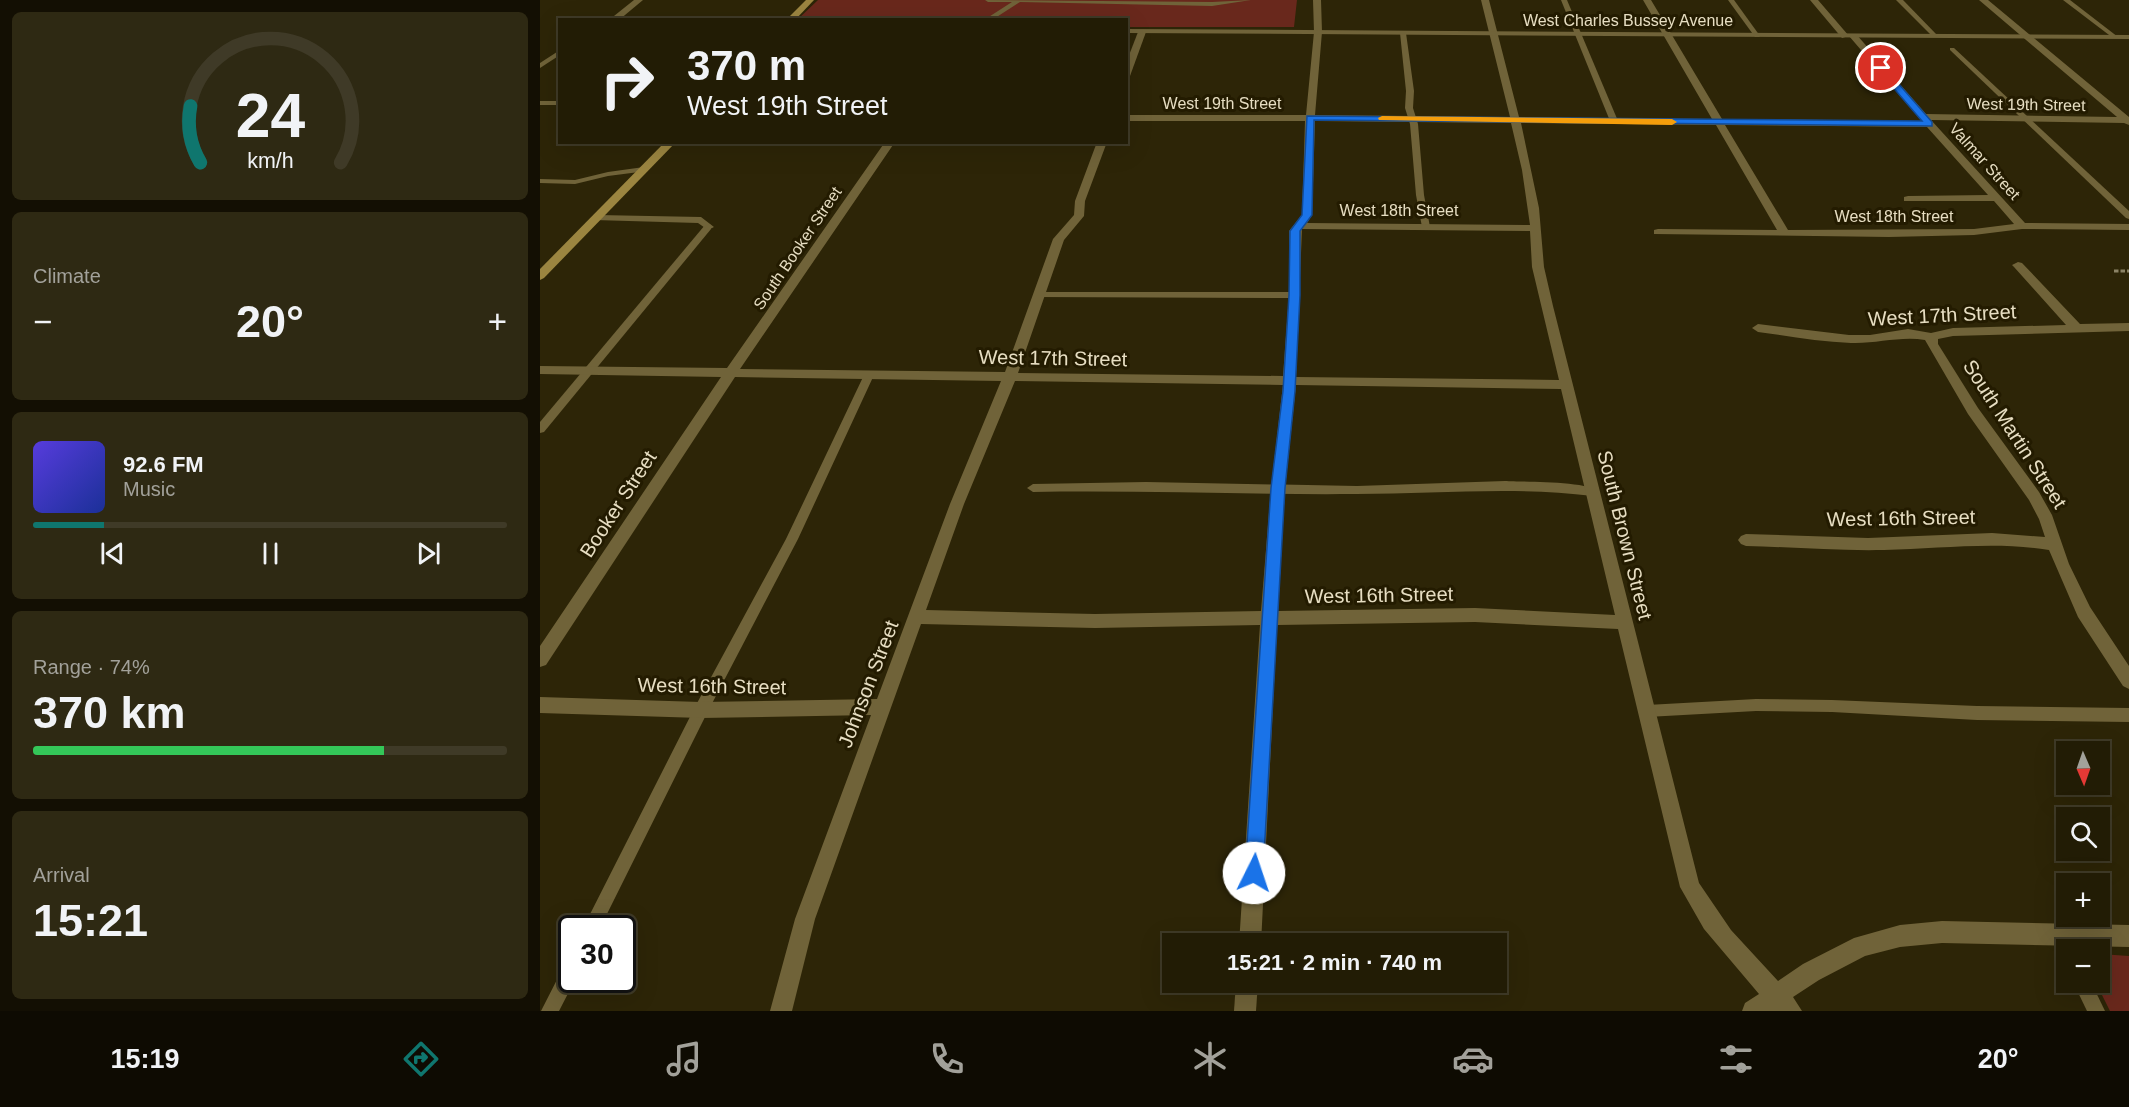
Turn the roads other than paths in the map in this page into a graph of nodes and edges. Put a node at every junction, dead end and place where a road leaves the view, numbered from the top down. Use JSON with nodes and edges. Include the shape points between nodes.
{"nodes":[{"id":1,"x":639,"y":0,"type":"edge"},
{"id":2,"x":810,"y":0,"type":"edge"},
{"id":3,"x":988,"y":0,"type":"edge"},
{"id":4,"x":1248,"y":0,"type":"edge"},
{"id":5,"x":1317,"y":0,"type":"edge"},
{"id":6,"x":1485,"y":0,"type":"edge"},
{"id":7,"x":1564,"y":0,"type":"edge"},
{"id":8,"x":1647,"y":0,"type":"edge"},
{"id":9,"x":1731,"y":0,"type":"edge"},
{"id":10,"x":1814,"y":0,"type":"edge"},
{"id":11,"x":1899,"y":0,"type":"edge"},
{"id":12,"x":1983,"y":0,"type":"edge"},
{"id":13,"x":2066,"y":0,"type":"edge"},
{"id":14,"x":1019,"y":1,"type":"edge"},
{"id":15,"x":1165,"y":2,"type":"edge"},
{"id":16,"x":616,"y":18,"type":"edge"},
{"id":17,"x":792,"y":18,"type":"edge"},
{"id":18,"x":990,"y":18,"type":"edge"},
{"id":19,"x":1128,"y":31,"type":"edge"},
{"id":20,"x":1142,"y":32,"type":"junction"},
{"id":21,"x":1318,"y":32,"type":"junction"},
{"id":22,"x":1403,"y":33,"type":"junction"},
{"id":23,"x":1495,"y":34,"type":"junction"},
{"id":24,"x":1579,"y":34,"type":"junction"},
{"id":25,"x":1668,"y":35,"type":"junction"},
{"id":26,"x":1757,"y":36,"type":"junction"},
{"id":27,"x":1849,"y":36,"type":"junction"},
{"id":28,"x":1935,"y":36,"type":"junction"},
{"id":29,"x":2027,"y":37,"type":"junction"},
{"id":30,"x":2115,"y":37,"type":"junction"},
{"id":31,"x":2129,"y":37,"type":"edge"},
{"id":32,"x":1953,"y":50,"type":"dead end"},
{"id":33,"x":558,"y":53,"type":"edge"},
{"id":34,"x":540,"y":66,"type":"edge"},
{"id":35,"x":1128,"y":70,"type":"edge"},
{"id":36,"x":540,"y":103,"type":"edge"},
{"id":37,"x":558,"y":103,"type":"edge"},
{"id":38,"x":1128,"y":118,"type":"edge"},
{"id":39,"x":1310,"y":118,"type":"junction"},
{"id":40,"x":2025,"y":118,"type":"junction"},
{"id":41,"x":1412,"y":119,"type":"junction"},
{"id":42,"x":1514,"y":120,"type":"junction"},
{"id":43,"x":2128,"y":120,"type":"edge"},
{"id":44,"x":1614,"y":121,"type":"junction"},
{"id":45,"x":1926,"y":121,"type":"junction"},
{"id":46,"x":1721,"y":123,"type":"junction"},
{"id":47,"x":669,"y":144,"type":"edge"},
{"id":48,"x":889,"y":144,"type":"edge"},
{"id":49,"x":1101,"y":144,"type":"edge"},
{"id":50,"x":644,"y":169,"type":"junction"},
{"id":51,"x":540,"y":181,"type":"edge"},
{"id":52,"x":1996,"y":198,"type":"junction"},
{"id":53,"x":1908,"y":199,"type":"dead end"},
{"id":54,"x":2129,"y":216,"type":"edge"},
{"id":55,"x":598,"y":218,"type":"junction"},
{"id":56,"x":1299,"y":226,"type":"junction"},
{"id":57,"x":2022,"y":226,"type":"junction"},
{"id":58,"x":708,"y":227,"type":"joint"},
{"id":59,"x":1426,"y":227,"type":"junction"},
{"id":60,"x":2129,"y":227,"type":"edge"},
{"id":61,"x":1534,"y":228,"type":"junction"},
{"id":62,"x":1783,"y":231,"type":"junction"},
{"id":63,"x":1658,"y":232,"type":"dead end"},
{"id":64,"x":2018,"y":266,"type":"dead end"},
{"id":65,"x":540,"y":276,"type":"edge"},
{"id":66,"x":1038,"y":295,"type":"junction"},
{"id":67,"x":1295,"y":295,"type":"junction"},
{"id":68,"x":2129,"y":327,"type":"edge"},
{"id":69,"x":1758,"y":328,"type":"dead end"},
{"id":70,"x":2077,"y":329,"type":"junction"},
{"id":71,"x":1931,"y":337,"type":"junction"},
{"id":72,"x":540,"y":370,"type":"edge"},
{"id":73,"x":589,"y":371,"type":"junction"},
{"id":74,"x":732,"y":373,"type":"junction"},
{"id":75,"x":869,"y":375,"type":"junction"},
{"id":76,"x":1009,"y":377,"type":"junction"},
{"id":77,"x":1289,"y":382,"type":"junction"},
{"id":78,"x":1565,"y":385,"type":"junction"},
{"id":79,"x":540,"y":429,"type":"edge"},
{"id":80,"x":1033,"y":488,"type":"dead end"},
{"id":81,"x":1278,"y":488,"type":"junction"},
{"id":82,"x":1593,"y":492,"type":"junction"},
{"id":83,"x":1746,"y":540,"type":"dead end"},
{"id":84,"x":2056,"y":546,"type":"junction"},
{"id":85,"x":918,"y":618,"type":"junction"},
{"id":86,"x":1269,"y":619,"type":"junction"},
{"id":87,"x":1624,"y":622,"type":"junction"},
{"id":88,"x":540,"y":660,"type":"edge"},
{"id":89,"x":2129,"y":681,"type":"edge"},
{"id":90,"x":540,"y":705,"type":"edge"},
{"id":91,"x":883,"y":707,"type":"junction"},
{"id":92,"x":701,"y":710,"type":"junction"},
{"id":93,"x":1647,"y":711,"type":"junction"},
{"id":94,"x":2129,"y":715,"type":"edge"},
{"id":95,"x":598,"y":915,"type":"edge"},
{"id":96,"x":1251,"y":933,"type":"edge"},
{"id":97,"x":2057,"y":934,"type":"junction"},
{"id":98,"x":2129,"y":936,"type":"edge"},
{"id":99,"x":2060,"y":939,"type":"edge"},
{"id":100,"x":559,"y":993,"type":"edge"},
{"id":101,"x":1246,"y":993,"type":"edge"},
{"id":102,"x":2087,"y":993,"type":"edge"},
{"id":103,"x":1784,"y":1003,"type":"edge"},
{"id":104,"x":550,"y":1011,"type":"edge"},
{"id":105,"x":781,"y":1011,"type":"edge"},
{"id":106,"x":1245,"y":1011,"type":"edge"},
{"id":107,"x":1753,"y":1011,"type":"edge"},
{"id":108,"x":2096,"y":1011,"type":"edge"}],
"edges":[{"from":1,"to":16,"type":"street"},
{"from":2,"to":17,"type":"main road"},
{"from":3,"to":14,"type":"lane"},
{"from":4,"to":15,"type":"lane","via":[[1229,4]]},
{"from":5,"to":21,"type":"street"},
{"from":6,"to":23,"type":"street","name":"South Brown Street"},
{"from":7,"to":24,"type":"lane"},
{"from":8,"to":25,"type":"street"},
{"from":9,"to":26,"type":"lane"},
{"from":10,"to":27,"type":"street","name":"Valmar Street"},
{"from":11,"to":28,"type":"lane"},
{"from":12,"to":29,"type":"street"},
{"from":13,"to":30,"type":"lane"},
{"from":14,"to":15,"type":"lane"},
{"from":14,"to":18,"type":"lane"},
{"from":19,"to":20,"type":"street","name":"West Charles Bussey Avenue"},
{"from":20,"to":21,"type":"street","name":"West Charles Bussey Avenue"},
{"from":20,"to":35,"type":"street"},
{"from":21,"to":22,"type":"street","name":"West Charles Bussey Avenue"},
{"from":21,"to":39,"type":"street"},
{"from":22,"to":23,"type":"street","name":"West Charles Bussey Avenue"},
{"from":22,"to":41,"type":"lane"},
{"from":23,"to":24,"type":"street","name":"West Charles Bussey Avenue"},
{"from":23,"to":42,"type":"street","name":"South Brown Street"},
{"from":24,"to":25,"type":"street","name":"West Charles Bussey Avenue"},
{"from":24,"to":44,"type":"lane"},
{"from":25,"to":26,"type":"street","name":"West Charles Bussey Avenue"},
{"from":25,"to":46,"type":"street"},
{"from":26,"to":27,"type":"street","name":"West Charles Bussey Avenue"},
{"from":27,"to":28,"type":"street","name":"West Charles Bussey Avenue"},
{"from":27,"to":45,"type":"street","name":"Valmar Street"},
{"from":28,"to":29,"type":"street","name":"West Charles Bussey Avenue"},
{"from":29,"to":30,"type":"street","name":"West Charles Bussey Avenue"},
{"from":29,"to":43,"type":"street"},
{"from":30,"to":31,"type":"street","name":"West Charles Bussey Avenue"},
{"from":32,"to":40,"type":"lane"},
{"from":33,"to":34,"type":"lane"},
{"from":36,"to":37,"type":"lane"},
{"from":38,"to":39,"type":"street","name":"West 19th Street"},
{"from":39,"to":41,"type":"street","name":"West 19th Street"},
{"from":39,"to":56,"type":"street","via":[[1307,215]]},
{"from":40,"to":43,"type":"street","name":"West 19th Street"},
{"from":40,"to":45,"type":"street","name":"West 19th Street"},
{"from":40,"to":54,"type":"lane"},
{"from":41,"to":42,"type":"street","name":"West 19th Street"},
{"from":41,"to":59,"type":"lane"},
{"from":42,"to":44,"type":"street","name":"West 19th Street"},
{"from":42,"to":61,"type":"street","name":"South Brown Street","via":[[1527,170]]},
{"from":44,"to":46,"type":"street","name":"West 19th Street"},
{"from":45,"to":46,"type":"street","name":"West 19th Street"},
{"from":45,"to":52,"type":"street","name":"Valmar Street"},
{"from":46,"to":62,"type":"street"},
{"from":47,"to":50,"type":"main road"},
{"from":48,"to":74,"type":"street","name":"South Booker Street"},
{"from":49,"to":66,"type":"street","name":"Johnson Street","via":[[1080,201],[1079,216],[1059,239]]},
{"from":50,"to":51,"type":"lane","via":[[575,182]]},
{"from":50,"to":55,"type":"main road"},
{"from":52,"to":53,"type":"street"},
{"from":52,"to":57,"type":"street","name":"Valmar Street"},
{"from":55,"to":58,"type":"street","via":[[701,220]]},
{"from":55,"to":65,"type":"main road"},
{"from":56,"to":59,"type":"street","name":"West 18th Street"},
{"from":56,"to":67,"type":"street","via":[[1295,231]]},
{"from":57,"to":60,"type":"street","name":"West 18th Street"},
{"from":57,"to":62,"type":"street","name":"West 18th Street","via":[[1974,232],[1889,234]]},
{"from":58,"to":73,"type":"lane"},
{"from":59,"to":61,"type":"street","name":"West 18th Street"},
{"from":61,"to":78,"type":"street","name":"South Brown Street","via":[[1538,267]]},
{"from":62,"to":63,"type":"street","name":"West 18th Street"},
{"from":64,"to":70,"type":"street"},
{"from":66,"to":67,"type":"lane"},
{"from":66,"to":76,"type":"street","name":"Johnson Street"},
{"from":67,"to":77,"type":"street"},
{"from":68,"to":70,"type":"street","name":"West 17th Street"},
{"from":69,"to":71,"type":"street","name":"West 17th Street","via":[[1850,339],[1908,333]]},
{"from":70,"to":71,"type":"street","name":"West 17th Street","via":[[1953,332]]},
{"from":71,"to":84,"type":"street","name":"South Martin Street","via":[[1973,411],[2034,496]]},
{"from":72,"to":73,"type":"street","name":"West 17th Street"},
{"from":73,"to":74,"type":"street","name":"West 17th Street"},
{"from":73,"to":79,"type":"lane"},
{"from":74,"to":75,"type":"street","name":"West 17th Street"},
{"from":74,"to":88,"type":"street","name":"Booker Street"},
{"from":75,"to":76,"type":"street","name":"West 17th Street"},
{"from":75,"to":92,"type":"lane","via":[[792,539]]},
{"from":76,"to":77,"type":"street","name":"West 17th Street"},
{"from":76,"to":85,"type":"street","name":"Johnson Street","via":[[957,504]]},
{"from":77,"to":78,"type":"street","name":"West 17th Street"},
{"from":77,"to":81,"type":"street"},
{"from":78,"to":82,"type":"street","name":"South Brown Street"},
{"from":80,"to":81,"type":"lane"},
{"from":81,"to":82,"type":"lane","via":[[1482,486]]},
{"from":81,"to":86,"type":"street"},
{"from":82,"to":87,"type":"street","name":"South Brown Street"},
{"from":83,"to":84,"type":"street","name":"West 16th Street","via":[[1884,544],[1993,539]]},
{"from":84,"to":89,"type":"street","name":"South Martin Street","via":[[2084,612]]},
{"from":85,"to":86,"type":"street","name":"West 16th Street"},
{"from":85,"to":91,"type":"street","name":"Johnson Street"},
{"from":86,"to":87,"type":"street","name":"West 16th Street","via":[[1475,615]]},
{"from":86,"to":96,"type":"street"},
{"from":87,"to":93,"type":"street","name":"South Brown Street"},
{"from":90,"to":92,"type":"street","name":"West 16th Street"},
{"from":91,"to":92,"type":"street","name":"West 16th Street"},
{"from":91,"to":105,"type":"street","name":"Johnson Street","via":[[805,919]]},
{"from":92,"to":95,"type":"lane"},
{"from":93,"to":94,"type":"lane","via":[[1767,705]]},
{"from":93,"to":103,"type":"street","name":"South Brown Street","via":[[1690,887],[1721,938]]},
{"from":97,"to":98,"type":"street"},
{"from":97,"to":99,"type":"lane"},
{"from":97,"to":103,"type":"street","via":[[1942,932],[1900,936],[1862,946],[1811,972]]},
{"from":100,"to":104,"type":"lane"},
{"from":101,"to":106,"type":"street"},
{"from":102,"to":108,"type":"lane"},
{"from":103,"to":107,"type":"street"}]}
